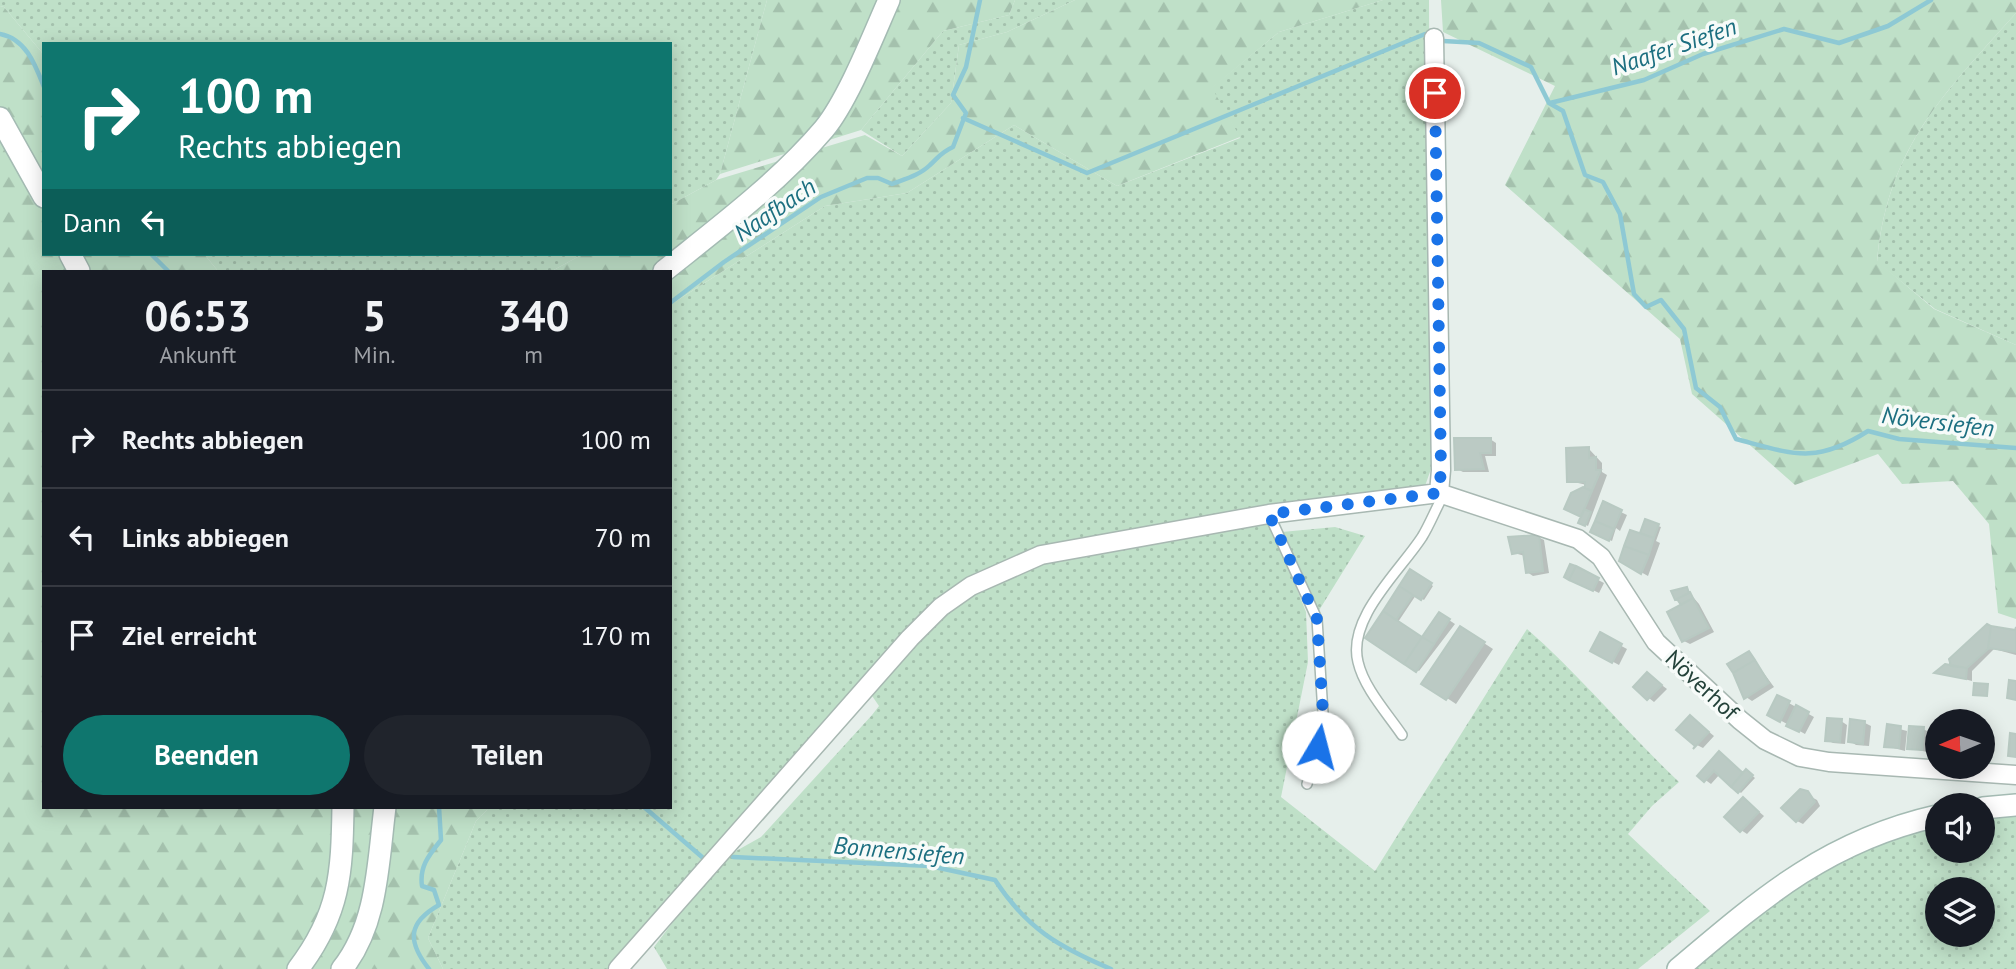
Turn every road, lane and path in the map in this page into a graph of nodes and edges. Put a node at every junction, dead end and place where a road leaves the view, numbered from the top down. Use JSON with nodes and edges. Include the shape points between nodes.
{"nodes":[{"id":1,"x":889,"y":0,"type":"edge"},
{"id":2,"x":1434,"y":38,"type":"dead end"},
{"id":3,"x":0,"y":118,"type":"edge"},
{"id":4,"x":42,"y":193,"type":"edge"},
{"id":5,"x":665,"y":270,"type":"edge"},
{"id":6,"x":1441,"y":494,"type":"junction"},
{"id":7,"x":1269,"y":514,"type":"junction"},
{"id":8,"x":1402,"y":735,"type":"dead end"},
{"id":9,"x":2016,"y":775,"type":"edge"},
{"id":10,"x":1307,"y":783,"type":"dead end"},
{"id":11,"x":2016,"y":805,"type":"edge"},
{"id":12,"x":1995,"y":807,"type":"edge"},
{"id":13,"x":343,"y":809,"type":"edge"},
{"id":14,"x":385,"y":809,"type":"edge"},
{"id":15,"x":1925,"y":819,"type":"edge"},
{"id":16,"x":298,"y":969,"type":"edge"},
{"id":17,"x":342,"y":969,"type":"edge"},
{"id":18,"x":618,"y":969,"type":"edge"},
{"id":19,"x":1678,"y":969,"type":"edge"}],
"edges":[{"from":1,"to":5,"type":"main road","via":[[825,127],[742,209]]},
{"from":2,"to":6,"type":"street"},
{"from":3,"to":4,"type":"main road"},
{"from":6,"to":7,"type":"street"},
{"from":6,"to":8,"type":"lane","via":[[1422,537],[1376,597],[1357,639],[1358,662],[1366,680]]},
{"from":6,"to":9,"type":"street","name":"Növerhof","via":[[1578,539],[1601,557],[1656,642],[1765,740],[1800,757],[1829,762]]},
{"from":7,"to":10,"type":"lane","via":[[1317,619],[1324,729]]},
{"from":7,"to":18,"type":"street","via":[[1041,555],[971,586],[910,638]]},
{"from":11,"to":12,"type":"main road"},
{"from":13,"to":16,"type":"main road","via":[[342,851],[330,920]]},
{"from":14,"to":17,"type":"main road","via":[[369,915],[353,955]]},
{"from":15,"to":19,"type":"main road","via":[[1841,847],[1757,902]]}]}
